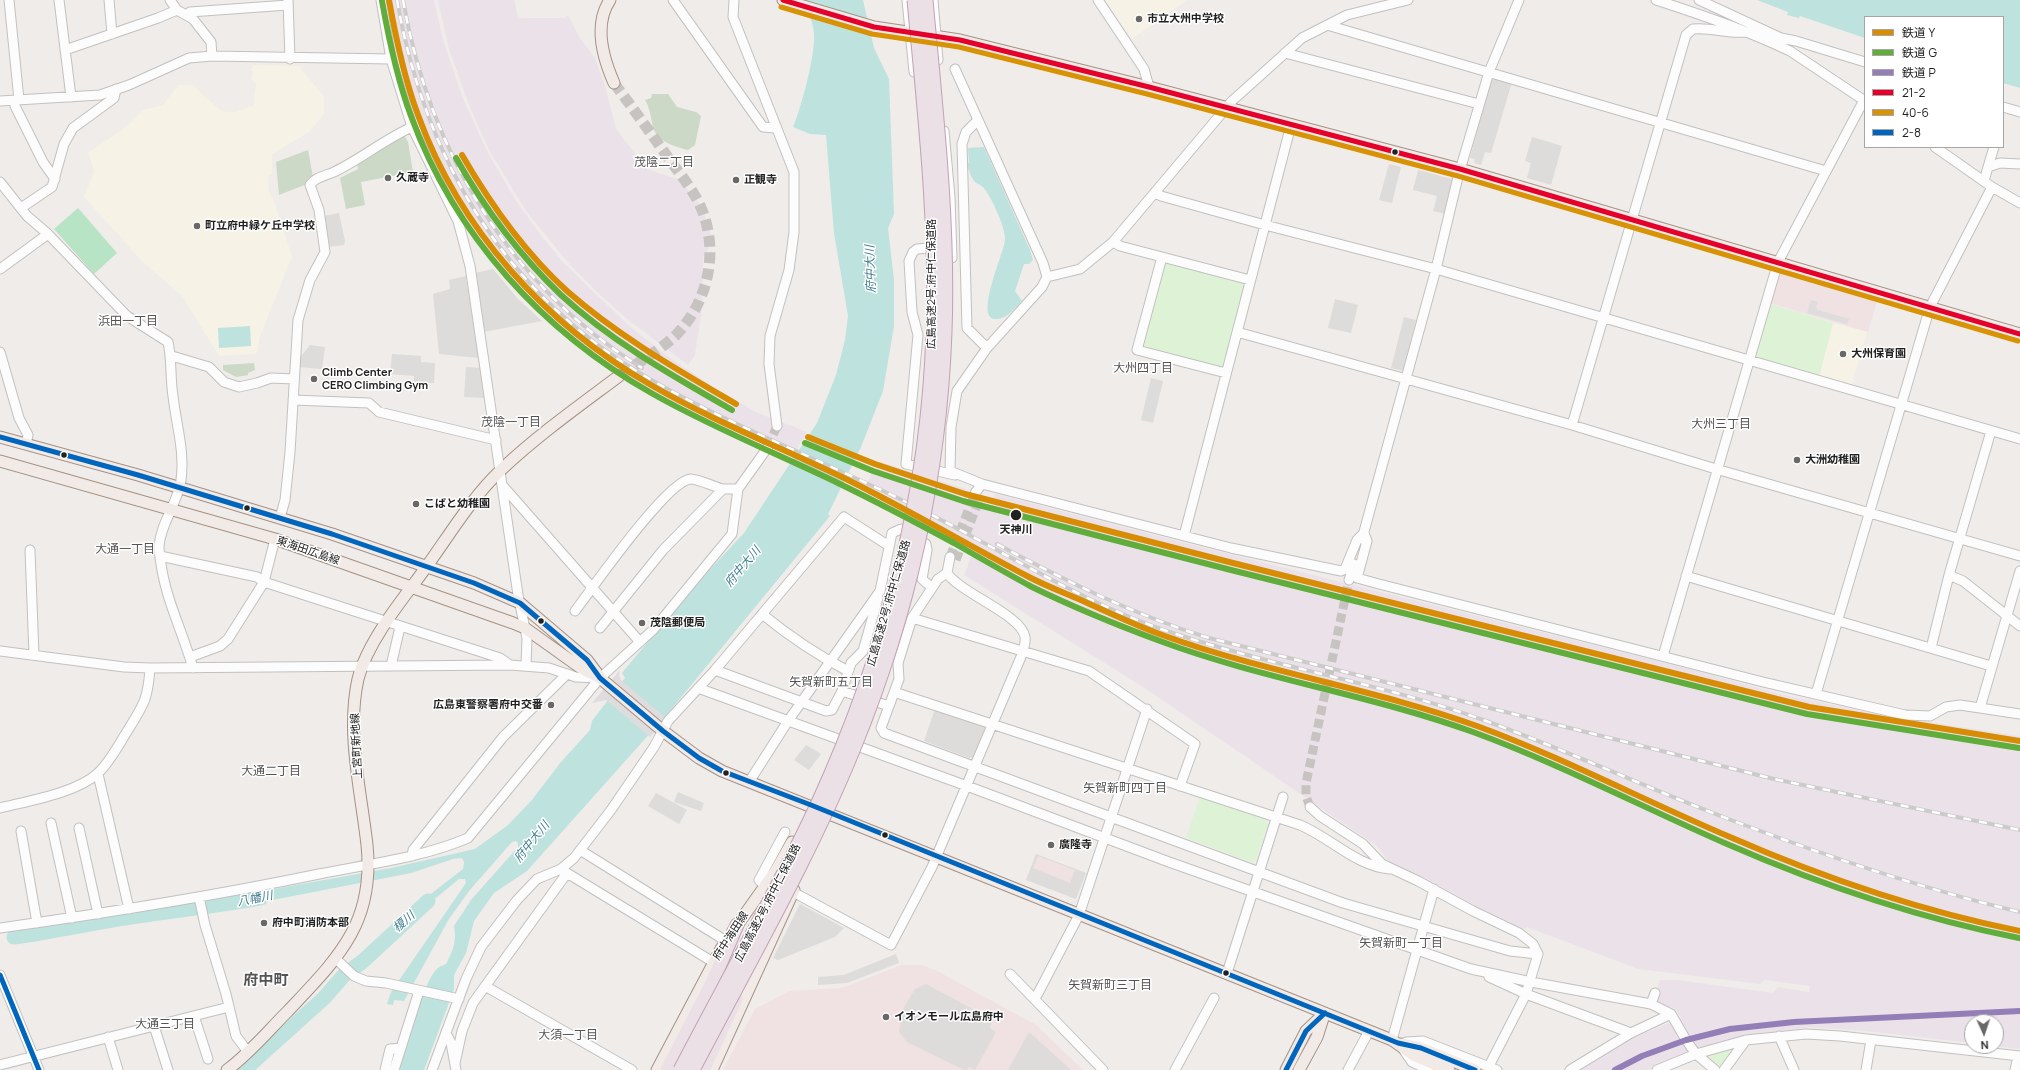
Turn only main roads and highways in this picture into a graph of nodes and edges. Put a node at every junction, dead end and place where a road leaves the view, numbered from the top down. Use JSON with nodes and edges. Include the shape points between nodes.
{"nodes":[{"id":1,"x":610,"y":0,"type":"edge"},
{"id":2,"x":783,"y":0,"type":"edge"},
{"id":3,"x":914,"y":0,"type":"edge"},
{"id":4,"x":926,"y":0,"type":"edge"},
{"id":5,"x":614,"y":82,"type":"tunnel mouth"},
{"id":6,"x":2020,"y":334,"type":"edge"},
{"id":7,"x":619,"y":376,"type":"tunnel mouth"},
{"id":8,"x":0,"y":437,"type":"edge"},
{"id":9,"x":0,"y":461,"type":"edge"},
{"id":10,"x":427,"y":566,"type":"junction"},
{"id":11,"x":411,"y":588,"type":"junction"},
{"id":12,"x":600,"y":678,"type":"junction"},
{"id":13,"x":811,"y":805,"type":"junction"},
{"id":14,"x":831,"y":814,"type":"junction"},
{"id":15,"x":793,"y":892,"type":"junction"},
{"id":16,"x":737,"y":925,"type":"junction"},
{"id":17,"x":1325,"y":1013,"type":"junction"},
{"id":18,"x":1395,"y":1041,"type":"junction"},
{"id":19,"x":227,"y":1070,"type":"edge"},
{"id":20,"x":657,"y":1070,"type":"edge"},
{"id":21,"x":666,"y":1070,"type":"edge"},
{"id":22,"x":680,"y":1070,"type":"edge"},
{"id":23,"x":692,"y":1070,"type":"edge"},
{"id":24,"x":703,"y":1070,"type":"edge"},
{"id":25,"x":712,"y":1070,"type":"edge"},
{"id":26,"x":1286,"y":1070,"type":"edge"},
{"id":27,"x":1299,"y":1070,"type":"edge"},
{"id":28,"x":1449,"y":1070,"type":"edge"},
{"id":29,"x":1475,"y":1070,"type":"edge"}],
"edges":[{"from":1,"to":5,"type":"main road","via":[[601,21],[602,46]]},
{"from":2,"to":6,"type":"main road","via":[[874,27],[936,35],[1149,87],[1460,169]]},
{"from":3,"to":22,"type":"highway","name":"広島高速2号;府中仁保道路","bridge":true,"via":[[932,207],[934,293],[922,461],[907,540],[877,653],[843,744],[796,849]]},
{"from":4,"to":23,"type":"highway","name":"広島高速2号;府中仁保道路","bridge":true,"via":[[944,206],[946,289],[938,420],[918,542],[900,618],[854,747],[806,853]]},
{"from":7,"to":10,"type":"main road","name":"上宮町新地線","via":[[537,438],[500,470],[462,516]]},
{"from":8,"to":10,"type":"main road","name":"東海田広島線","via":[[179,487]]},
{"from":9,"to":11,"type":"main road","name":"東海田広島線","via":[[275,540]]},
{"from":10,"to":11,"type":"main road","name":"上宮町新地線"},
{"from":10,"to":12,"type":"main road","name":"東海田広島線","via":[[520,603],[587,660]]},
{"from":11,"to":12,"type":"main road","name":"東海田広島線","via":[[525,628],[581,668]]},
{"from":11,"to":19,"type":"main road","name":"上宮町新地線","via":[[372,645],[363,666],[355,698],[354,726],[368,868],[360,916],[340,962]]},
{"from":12,"to":13,"type":"main road","name":"東海田広島線","via":[[699,758],[722,771]]},
{"from":13,"to":14,"type":"main road","name":"東海田広島線"},
{"from":13,"to":16,"type":"main road","name":"府中海田線","via":[[786,854]]},
{"from":14,"to":15,"type":"main road"},
{"from":14,"to":17,"type":"main road","name":"東海田広島線"},
{"from":15,"to":24,"type":"highway","bridge":true,"via":[[750,967]]},
{"from":15,"to":25,"type":"main road"},
{"from":16,"to":20,"type":"main road","name":"府中海田線","via":[[713,962]]},
{"from":16,"to":21,"type":"highway","via":[[712,983]]},
{"from":17,"to":18,"type":"main road","name":"東海田広島線"},
{"from":17,"to":26,"type":"main road","via":[[1306,1031]]},
{"from":17,"to":27,"type":"main road","via":[[1317,1037]]},
{"from":18,"to":28,"type":"main road","via":[[1415,1056]]},
{"from":18,"to":29,"type":"main road","via":[[1421,1048]]}]}
